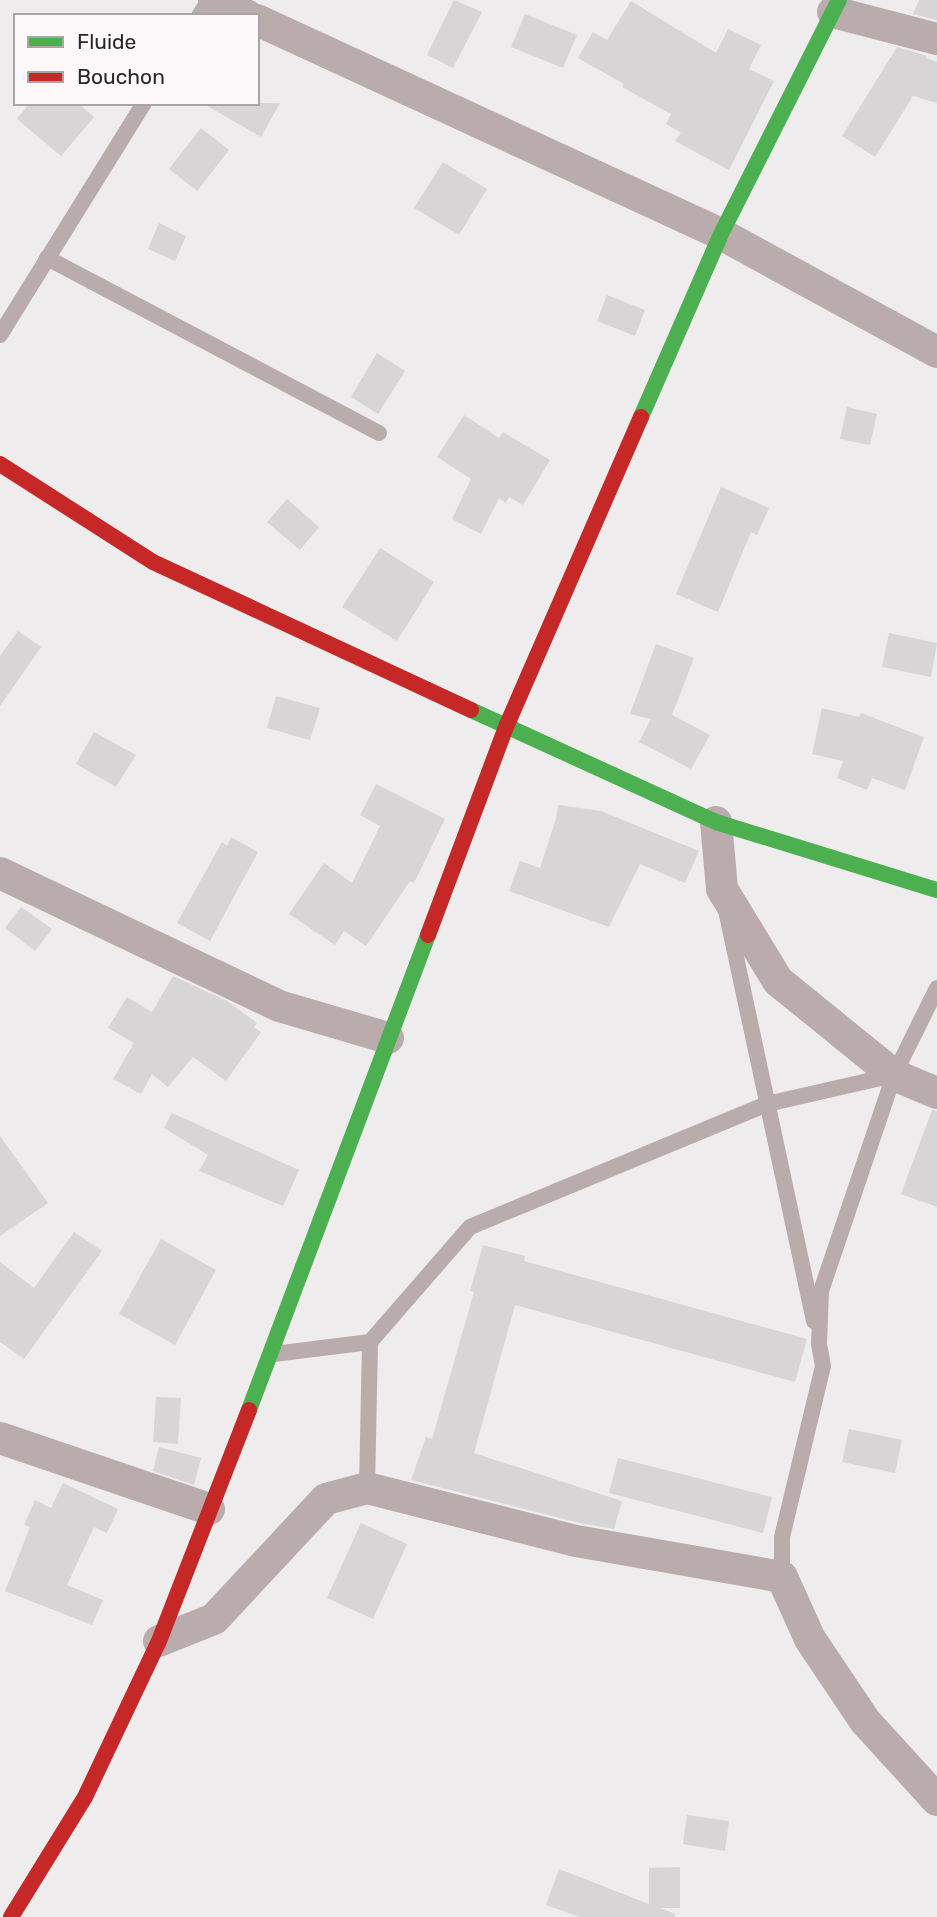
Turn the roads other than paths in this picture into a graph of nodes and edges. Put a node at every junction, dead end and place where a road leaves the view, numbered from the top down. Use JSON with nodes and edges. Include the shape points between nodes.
{"nodes":[{"id":1,"x":211,"y":0,"type":"edge"},
{"id":2,"x":836,"y":6,"type":"edge"},
{"id":3,"x":243,"y":14,"type":"edge"},
{"id":4,"x":259,"y":21,"type":"edge"},
{"id":5,"x":937,"y":39,"type":"edge"},
{"id":6,"x":143,"y":105,"type":"edge"},
{"id":7,"x":721,"y":234,"type":"junction"},
{"id":8,"x":47,"y":258,"type":"junction"},
{"id":9,"x":0,"y":335,"type":"edge"},
{"id":10,"x":937,"y":352,"type":"edge"},
{"id":11,"x":379,"y":433,"type":"dead end"},
{"id":12,"x":0,"y":464,"type":"edge"},
{"id":13,"x":506,"y":727,"type":"junction"},
{"id":14,"x":716,"y":822,"type":"junction"},
{"id":15,"x":0,"y":873,"type":"edge"},
{"id":16,"x":722,"y":889,"type":"junction"},
{"id":17,"x":937,"y":890,"type":"edge"},
{"id":18,"x":937,"y":988,"type":"edge"},
{"id":19,"x":388,"y":1038,"type":"junction"},
{"id":20,"x":894,"y":1075,"type":"junction"},
{"id":21,"x":937,"y":1093,"type":"edge"},
{"id":22,"x":767,"y":1104,"type":"junction"},
{"id":23,"x":370,"y":1342,"type":"junction"},
{"id":24,"x":819,"y":1343,"type":"junction"},
{"id":25,"x":271,"y":1354,"type":"junction"},
{"id":26,"x":0,"y":1438,"type":"edge"},
{"id":27,"x":367,"y":1488,"type":"junction"},
{"id":28,"x":209,"y":1509,"type":"junction"},
{"id":29,"x":782,"y":1577,"type":"junction"},
{"id":30,"x":159,"y":1641,"type":"junction"},
{"id":31,"x":937,"y":1800,"type":"edge"},
{"id":32,"x":11,"y":1917,"type":"edge"}],
"edges":[{"from":1,"to":3,"type":"street"},
{"from":2,"to":5,"type":"street"},
{"from":2,"to":7,"type":"street"},
{"from":4,"to":7,"type":"street"},
{"from":6,"to":8,"type":"lane"},
{"from":7,"to":10,"type":"street"},
{"from":7,"to":13,"type":"street"},
{"from":8,"to":9,"type":"lane"},
{"from":8,"to":11,"type":"lane"},
{"from":12,"to":13,"type":"street","via":[[153,562]]},
{"from":13,"to":14,"type":"street"},
{"from":13,"to":19,"type":"street"},
{"from":14,"to":16,"type":"street"},
{"from":14,"to":17,"type":"street"},
{"from":15,"to":19,"type":"street","via":[[279,1006]]},
{"from":16,"to":20,"type":"street","via":[[778,981]]},
{"from":16,"to":22,"type":"lane"},
{"from":18,"to":20,"type":"lane"},
{"from":19,"to":25,"type":"street"},
{"from":20,"to":21,"type":"street"},
{"from":20,"to":22,"type":"lane"},
{"from":20,"to":24,"type":"lane","via":[[821,1291]]},
{"from":22,"to":23,"type":"lane","via":[[470,1227]]},
{"from":22,"to":24,"type":"lane"},
{"from":23,"to":25,"type":"lane"},
{"from":23,"to":27,"type":"lane"},
{"from":24,"to":29,"type":"lane","via":[[823,1366],[782,1536]]},
{"from":25,"to":28,"type":"street"},
{"from":26,"to":28,"type":"street"},
{"from":27,"to":29,"type":"street","via":[[576,1541]]},
{"from":27,"to":30,"type":"street","via":[[326,1499],[214,1619]]},
{"from":28,"to":30,"type":"street"},
{"from":29,"to":31,"type":"street","via":[[810,1639],[865,1721]]},
{"from":30,"to":32,"type":"street","via":[[85,1797]]}]}
